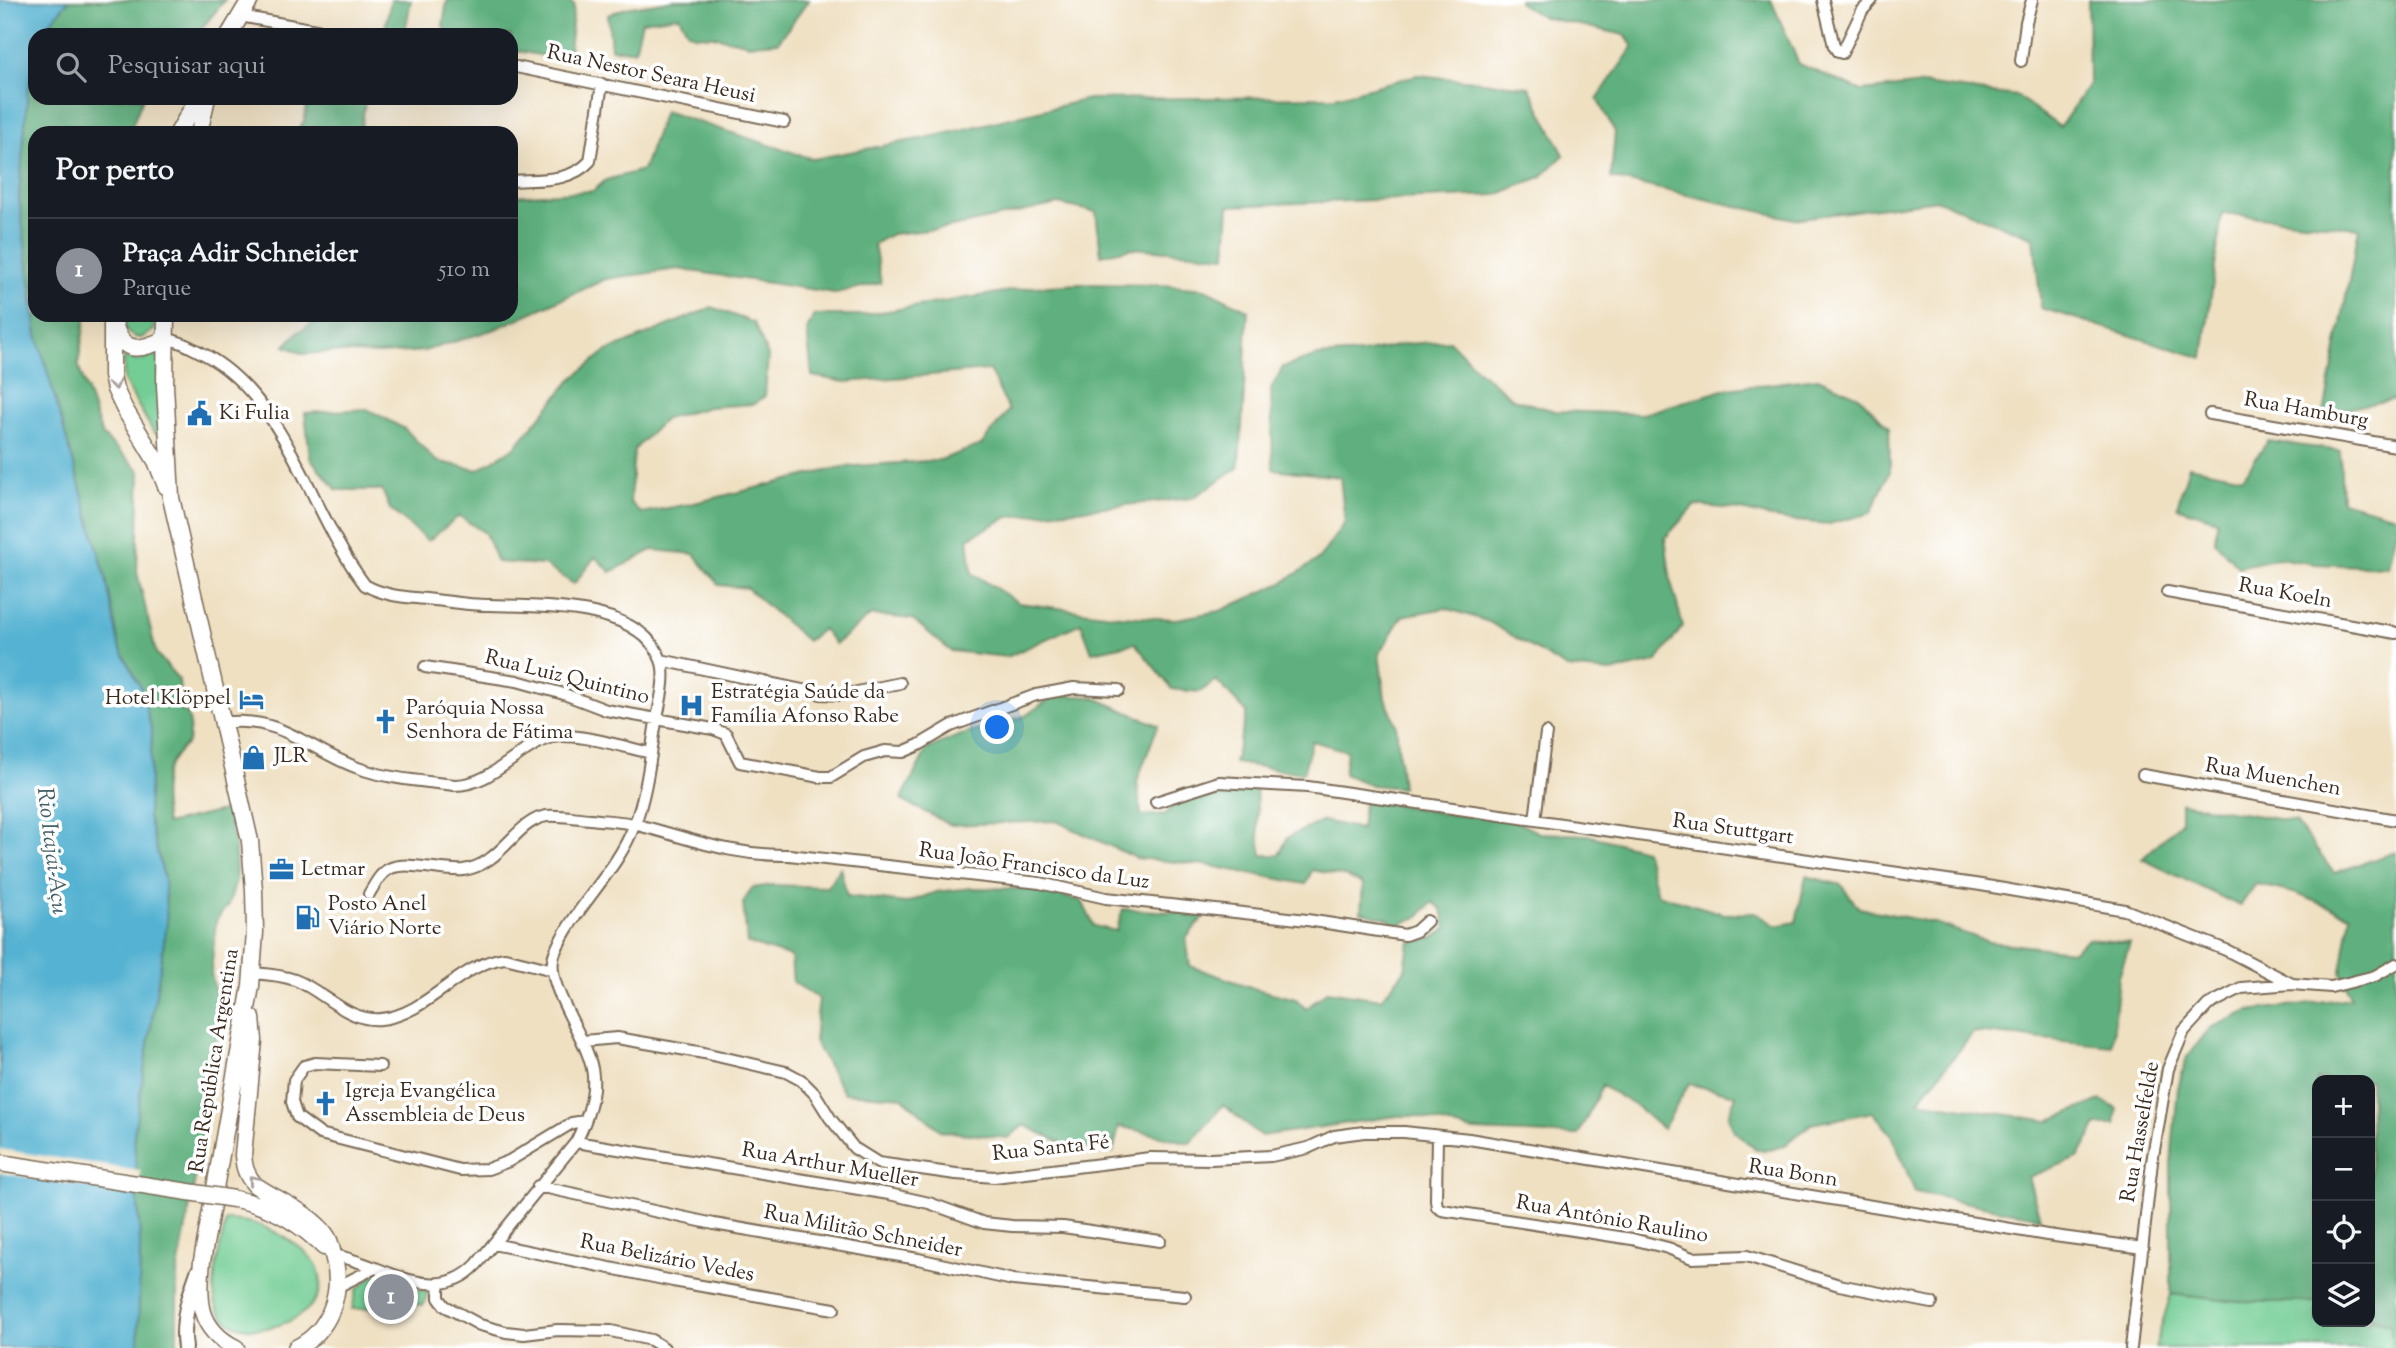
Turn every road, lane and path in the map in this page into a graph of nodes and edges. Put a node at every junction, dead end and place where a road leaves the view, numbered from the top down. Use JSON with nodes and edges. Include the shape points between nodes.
{"nodes":[{"id":1,"x":250,"y":0,"type":"edge"},
{"id":2,"x":1823,"y":0,"type":"edge"},
{"id":3,"x":1871,"y":0,"type":"edge"},
{"id":4,"x":2032,"y":0,"type":"edge"},
{"id":5,"x":240,"y":16,"type":"junction"},
{"id":6,"x":233,"y":28,"type":"edge"},
{"id":7,"x":305,"y":28,"type":"edge"},
{"id":8,"x":2021,"y":61,"type":"dead end"},
{"id":9,"x":518,"y":67,"type":"edge"},
{"id":10,"x":602,"y":84,"type":"junction"},
{"id":11,"x":194,"y":105,"type":"edge"},
{"id":12,"x":205,"y":105,"type":"edge"},
{"id":13,"x":783,"y":122,"type":"dead end"},
{"id":14,"x":182,"y":126,"type":"edge"},
{"id":15,"x":201,"y":126,"type":"edge"},
{"id":16,"x":518,"y":180,"type":"edge"},
{"id":17,"x":112,"y":322,"type":"edge"},
{"id":18,"x":114,"y":322,"type":"edge"},
{"id":19,"x":166,"y":322,"type":"edge"},
{"id":20,"x":165,"y":340,"type":"junction"},
{"id":21,"x":2210,"y":414,"type":"dead end"},
{"id":22,"x":2396,"y":446,"type":"edge"},
{"id":23,"x":172,"y":498,"type":"junction"},
{"id":24,"x":2167,"y":593,"type":"dead end"},
{"id":25,"x":2396,"y":633,"type":"edge"},
{"id":26,"x":662,"y":660,"type":"junction"},
{"id":27,"x":425,"y":667,"type":"dead end"},
{"id":28,"x":900,"y":683,"type":"dead end"},
{"id":29,"x":1119,"y":690,"type":"dead end"},
{"id":30,"x":657,"y":720,"type":"junction"},
{"id":31,"x":223,"y":723,"type":"junction"},
{"id":32,"x":1546,"y":733,"type":"dead end"},
{"id":33,"x":650,"y":753,"type":"junction"},
{"id":34,"x":2143,"y":775,"type":"dead end"},
{"id":35,"x":1156,"y":802,"type":"dead end"},
{"id":36,"x":1535,"y":820,"type":"junction"},
{"id":37,"x":2396,"y":820,"type":"edge"},
{"id":38,"x":635,"y":824,"type":"junction"},
{"id":39,"x":369,"y":894,"type":"dead end"},
{"id":40,"x":1427,"y":922,"type":"dead end"},
{"id":41,"x":2396,"y":964,"type":"edge"},
{"id":42,"x":553,"y":970,"type":"junction"},
{"id":43,"x":253,"y":972,"type":"junction"},
{"id":44,"x":2291,"y":984,"type":"junction"},
{"id":45,"x":250,"y":999,"type":"junction"},
{"id":46,"x":583,"y":1041,"type":"junction"},
{"id":47,"x":380,"y":1066,"type":"dead end"},
{"id":48,"x":585,"y":1121,"type":"junction"},
{"id":49,"x":1437,"y":1136,"type":"junction"},
{"id":50,"x":576,"y":1142,"type":"junction"},
{"id":51,"x":0,"y":1163,"type":"edge"},
{"id":52,"x":538,"y":1186,"type":"junction"},
{"id":53,"x":1160,"y":1241,"type":"dead end"},
{"id":54,"x":493,"y":1244,"type":"junction"},
{"id":55,"x":2143,"y":1248,"type":"junction"},
{"id":56,"x":334,"y":1255,"type":"junction"},
{"id":57,"x":202,"y":1261,"type":"junction"},
{"id":58,"x":375,"y":1268,"type":"junction"},
{"id":59,"x":439,"y":1285,"type":"junction"},
{"id":60,"x":337,"y":1287,"type":"junction"},
{"id":61,"x":1185,"y":1296,"type":"dead end"},
{"id":62,"x":1932,"y":1303,"type":"dead end"},
{"id":63,"x":834,"y":1309,"type":"dead end"},
{"id":64,"x":185,"y":1348,"type":"edge"},
{"id":65,"x":236,"y":1348,"type":"edge"},
{"id":66,"x":296,"y":1348,"type":"edge"},
{"id":67,"x":664,"y":1348,"type":"edge"},
{"id":68,"x":2131,"y":1348,"type":"edge"}],
"edges":[{"from":1,"to":5,"type":"main road"},
{"from":2,"to":3,"type":"street","via":[[1834,46],[1842,53]]},
{"from":4,"to":8,"type":"street"},
{"from":5,"to":6,"type":"main road"},
{"from":5,"to":7,"type":"street"},
{"from":9,"to":10,"type":"street","name":"Rua Nestor Seara Heusi"},
{"from":10,"to":13,"type":"street","name":"Rua Nestor Seara Heusi"},
{"from":10,"to":16,"type":"street","via":[[590,161],[568,176]]},
{"from":11,"to":14,"type":"main road"},
{"from":12,"to":15,"type":"main road"},
{"from":17,"to":23,"type":"main road","name":"Rua República Argentina","one_way":true,"via":[[116,389]]},
{"from":18,"to":20,"type":"main road","via":[[125,345],[144,348]]},
{"from":19,"to":20,"type":"main road","name":"Rua República Argentina"},
{"from":20,"to":23,"type":"main road","name":"Rua República Argentina"},
{"from":20,"to":26,"type":"street","via":[[176,340],[204,354],[241,380],[271,418],[365,585],[374,591],[580,611],[634,626]]},
{"from":21,"to":22,"type":"street","name":"Rua Hamburg"},
{"from":23,"to":31,"type":"main road","name":"Rua República Argentina"},
{"from":24,"to":25,"type":"street","name":"Rua Koeln"},
{"from":26,"to":28,"type":"street","via":[[821,694],[843,695]]},
{"from":26,"to":30,"type":"street"},
{"from":27,"to":30,"type":"street","name":"Rua Luiz Quintino","via":[[517,681],[606,710]]},
{"from":29,"to":30,"type":"street","name":"Rua Luiz Quintino","via":[[1074,688],[1036,695],[951,726],[903,752],[864,757],[831,777],[740,762],[726,734]]},
{"from":30,"to":33,"type":"street"},
{"from":31,"to":33,"type":"street","via":[[238,721],[281,729],[362,769],[454,785],[484,778],[551,737],[585,738]]},
{"from":31,"to":43,"type":"main road","name":"Rua República Argentina","via":[[250,841]]},
{"from":32,"to":36,"type":"street"},
{"from":33,"to":38,"type":"street"},
{"from":34,"to":37,"type":"street","name":"Rua Muenchen"},
{"from":35,"to":36,"type":"street","name":"Rua Stuttgart","via":[[1219,782],[1308,786]]},
{"from":36,"to":44,"type":"street","name":"Rua Stuttgart","via":[[2125,910],[2226,950]]},
{"from":38,"to":39,"type":"street","name":"Rua João Francisco da Luz","via":[[545,816],[531,821],[495,857],[478,867],[398,867],[387,870]]},
{"from":38,"to":40,"type":"street","name":"Rua João Francisco da Luz","via":[[760,856],[789,855],[1040,883],[1106,898],[1405,935]]},
{"from":38,"to":42,"type":"street","via":[[625,849],[562,939]]},
{"from":41,"to":44,"type":"street","name":"Rua Hasselfelde","via":[[2375,976],[2331,986]]},
{"from":42,"to":43,"type":"street","via":[[498,959],[459,977],[404,1013],[379,1019],[350,1012],[296,980]]},
{"from":42,"to":46,"type":"street"},
{"from":43,"to":45,"type":"main road","name":"Rua República Argentina"},
{"from":44,"to":55,"type":"street","name":"Rua Hasselfelde","via":[[2241,988],[2208,1005],[2183,1031],[2168,1069]]},
{"from":56,"to":45,"type":"main road","one_way":true,"via":[[321,1229],[255,1185],[244,1167],[254,1040]]},
{"from":45,"to":57,"type":"main road","name":"Rua República Argentina"},
{"from":46,"to":48,"type":"street","via":[[594,1079]]},
{"from":46,"to":49,"type":"street","name":"Rua Santa Fé","via":[[617,1038],[786,1072],[802,1080],[854,1148],[866,1156],[878,1163],[956,1174],[994,1177],[1150,1158],[1271,1156],[1308,1148],[1334,1136],[1364,1132]]},
{"from":47,"to":48,"type":"street","via":[[304,1066],[294,1080],[292,1102],[297,1117],[320,1134],[460,1170],[488,1169],[509,1161],[572,1123]]},
{"from":48,"to":50,"type":"street"},
{"from":49,"to":55,"type":"street","name":"Rua Bonn"},
{"from":49,"to":62,"type":"street","name":"Rua Antônio Raulino","via":[[1436,1200],[1442,1210],[1632,1239],[1692,1258],[1746,1256],[1839,1285]]},
{"from":50,"to":52,"type":"street"},
{"from":50,"to":53,"type":"street","name":"Rua Arthur Mueller","via":[[889,1194],[984,1223],[1063,1227]]},
{"from":51,"to":56,"type":"main road","bridge":true,"via":[[255,1202],[314,1236]]},
{"from":52,"to":54,"type":"street"},
{"from":52,"to":61,"type":"street","name":"Rua Militão Schneider","via":[[1013,1280]]},
{"from":54,"to":59,"type":"street","via":[[468,1274]]},
{"from":54,"to":63,"type":"street","name":"Rua Belizário Vedes"},
{"from":55,"to":68,"type":"street","name":"Rua Hasselfelde"},
{"from":56,"to":58,"type":"street"},
{"from":56,"to":60,"type":"main road"},
{"from":57,"to":64,"type":"main road","via":[[185,1315]]},
{"from":57,"to":65,"type":"main road","name":"Rua República Argentina","via":[[199,1291],[204,1316],[216,1335]]},
{"from":58,"to":59,"type":"street"},
{"from":58,"to":60,"type":"street"},
{"from":59,"to":67,"type":"street","via":[[439,1298],[445,1306],[480,1325],[524,1334],[611,1331],[651,1340]]},
{"from":60,"to":66,"type":"main road","via":[[334,1305],[321,1329]]}]}
